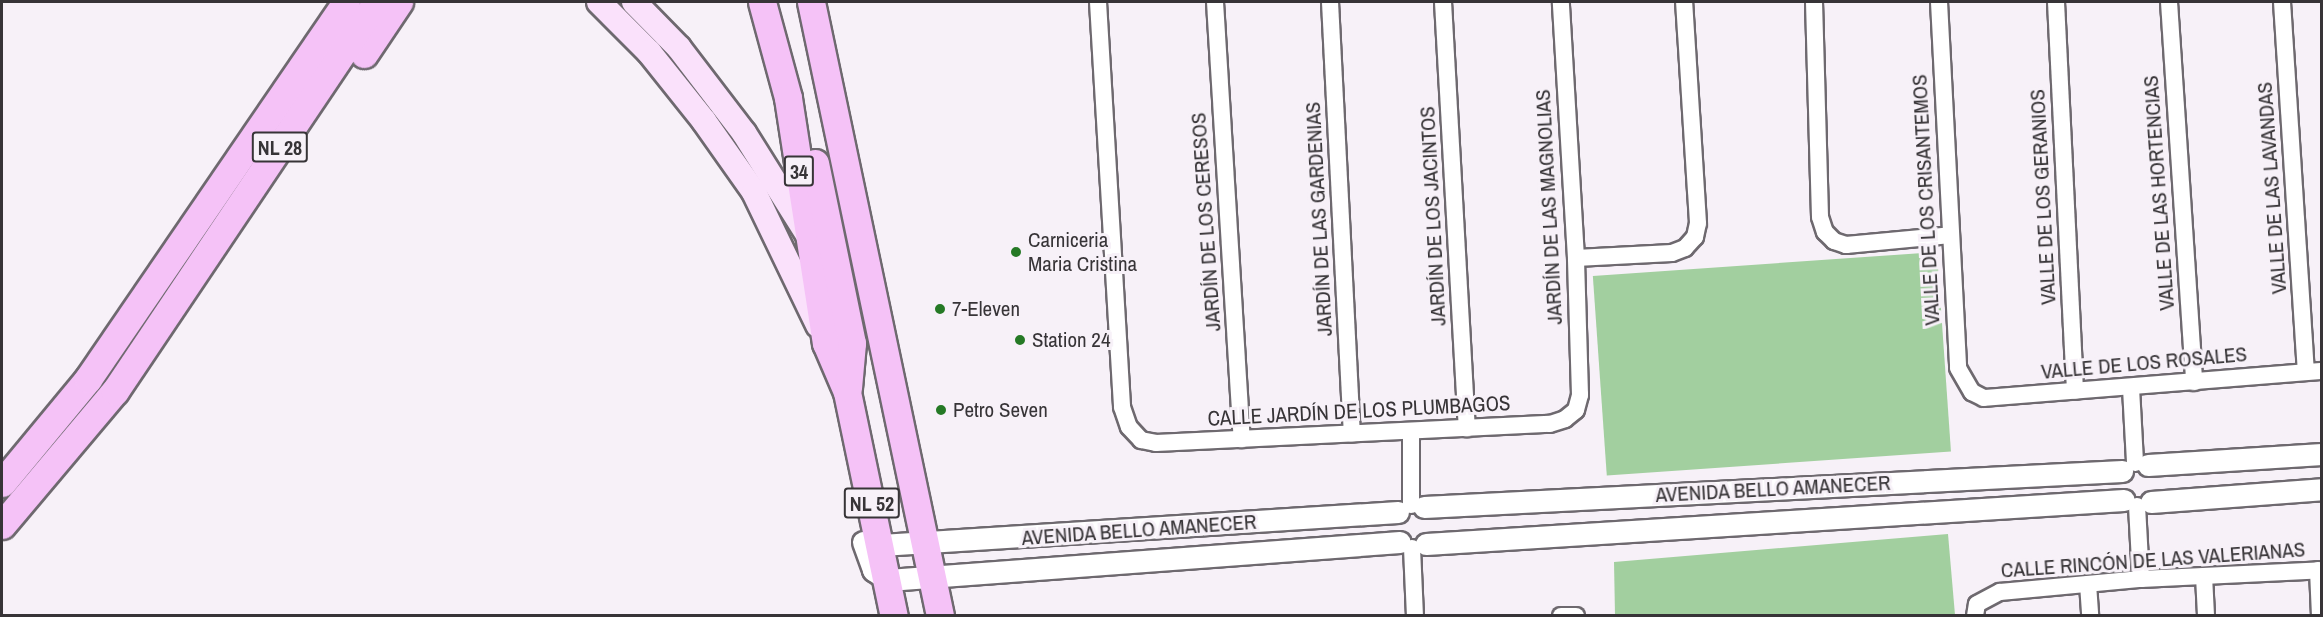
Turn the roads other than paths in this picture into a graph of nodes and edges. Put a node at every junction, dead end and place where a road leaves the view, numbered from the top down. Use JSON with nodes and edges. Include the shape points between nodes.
{"nodes":[{"id":1,"x":346,"y":2,"type":"edge"},
{"id":2,"x":376,"y":2,"type":"edge"},
{"id":3,"x":399,"y":2,"type":"edge"},
{"id":4,"x":599,"y":2,"type":"edge"},
{"id":5,"x":634,"y":2,"type":"edge"},
{"id":6,"x":762,"y":2,"type":"edge"},
{"id":7,"x":778,"y":2,"type":"edge"},
{"id":8,"x":811,"y":2,"type":"edge"},
{"id":9,"x":1098,"y":2,"type":"edge"},
{"id":10,"x":1215,"y":2,"type":"edge"},
{"id":11,"x":1330,"y":2,"type":"edge"},
{"id":12,"x":1443,"y":2,"type":"edge"},
{"id":13,"x":1561,"y":2,"type":"edge"},
{"id":14,"x":1684,"y":2,"type":"edge"},
{"id":15,"x":1814,"y":2,"type":"edge"},
{"id":16,"x":1939,"y":2,"type":"edge"},
{"id":17,"x":2056,"y":2,"type":"edge"},
{"id":18,"x":2169,"y":2,"type":"edge"},
{"id":19,"x":2282,"y":2,"type":"edge"},
{"id":20,"x":817,"y":174,"type":"junction"},
{"id":21,"x":257,"y":181,"type":"junction"},
{"id":22,"x":856,"y":223,"type":"junction"},
{"id":23,"x":809,"y":236,"type":"junction"},
{"id":24,"x":1951,"y":236,"type":"junction"},
{"id":25,"x":1576,"y":258,"type":"junction"},
{"id":26,"x":843,"y":294,"type":"junction"},
{"id":27,"x":826,"y":343,"type":"junction"},
{"id":28,"x":2314,"y":371,"type":"edge"},
{"id":29,"x":2194,"y":382,"type":"junction"},
{"id":30,"x":2131,"y":388,"type":"junction"},
{"id":31,"x":2075,"y":391,"type":"junction"},
{"id":32,"x":847,"y":392,"type":"junction"},
{"id":33,"x":1971,"y":392,"type":"joint"},
{"id":34,"x":1576,"y":410,"type":"joint"},
{"id":35,"x":1467,"y":428,"type":"junction"},
{"id":36,"x":1411,"y":432,"type":"junction"},
{"id":37,"x":1352,"y":434,"type":"junction"},
{"id":38,"x":1242,"y":439,"type":"junction"},
{"id":39,"x":2322,"y":454,"type":"edge"},
{"id":40,"x":2135,"y":466,"type":"junction"},
{"id":41,"x":2,"y":483,"type":"edge"},
{"id":42,"x":1801,"y":487,"type":"junction"},
{"id":43,"x":1759,"y":489,"type":"junction"},
{"id":44,"x":2322,"y":489,"type":"edge"},
{"id":45,"x":2137,"y":503,"type":"junction"},
{"id":46,"x":1411,"y":508,"type":"junction"},
{"id":47,"x":1802,"y":520,"type":"junction"},
{"id":48,"x":1761,"y":523,"type":"junction"},
{"id":49,"x":2,"y":525,"type":"edge"},
{"id":50,"x":1160,"y":530,"type":"junction"},
{"id":51,"x":1107,"y":533,"type":"junction"},
{"id":52,"x":927,"y":542,"type":"junction"},
{"id":53,"x":1413,"y":545,"type":"junction"},
{"id":54,"x":872,"y":560,"type":"junction"},
{"id":55,"x":1160,"y":562,"type":"junction"},
{"id":56,"x":1110,"y":564,"type":"junction"},
{"id":57,"x":2320,"y":570,"type":"edge"},
{"id":58,"x":933,"y":575,"type":"junction"},
{"id":59,"x":2204,"y":576,"type":"junction"},
{"id":60,"x":2141,"y":579,"type":"junction"},
{"id":61,"x":2088,"y":584,"type":"junction"},
{"id":62,"x":878,"y":615,"type":"edge"},
{"id":63,"x":894,"y":615,"type":"edge"},
{"id":64,"x":940,"y":615,"type":"edge"},
{"id":65,"x":1415,"y":615,"type":"edge"},
{"id":66,"x":1561,"y":615,"type":"edge"},
{"id":67,"x":1576,"y":615,"type":"edge"},
{"id":68,"x":1975,"y":615,"type":"edge"},
{"id":69,"x":2090,"y":615,"type":"edge"},
{"id":70,"x":2206,"y":615,"type":"edge"},
{"id":71,"x":2320,"y":615,"type":"edge"}],
"edges":[{"from":1,"to":41,"type":"main road","via":[[88,379]]},
{"from":2,"to":21,"type":"main road","number":"NL 28"},
{"from":3,"to":21,"type":"main road","via":[[346,80]]},
{"from":4,"to":27,"type":"main road","number":"NL 52","via":[[656,61],[754,192]]},
{"from":5,"to":23,"type":"main road","number":"NL 52","via":[[679,48],[744,133]]},
{"from":6,"to":23,"type":"main road","number":"34","via":[[788,98]]},
{"from":7,"to":20,"type":"main road","number":"34"},
{"from":8,"to":22,"type":"main road"},
{"from":9,"to":38,"type":"street","name":"CALLE JARDÍN DE LOS PLUMBAGOS","via":[[1122,407],[1129,427],[1141,440],[1156,443]]},
{"from":10,"to":38,"type":"street","name":"JARDÍN DE LOS CERESOS"},
{"from":11,"to":37,"type":"street","name":"JARDÍN DE LAS GARDENIAS"},
{"from":12,"to":35,"type":"street","name":"JARDÍN DE LOS JACINTOS"},
{"from":13,"to":25,"type":"street","name":"JARDÍN DE LAS MAGNOLIAS"},
{"from":14,"to":25,"type":"street","via":[[1698,223],[1695,237],[1686,248],[1672,253]]},
{"from":15,"to":24,"type":"street","via":[[1820,217],[1825,232],[1846,245]]},
{"from":16,"to":24,"type":"street","name":"VALLE DE LOS CRISANTEMOS"},
{"from":17,"to":31,"type":"street","name":"VALLE DE LOS GERANIOS"},
{"from":18,"to":29,"type":"street","name":"VALLE DE LAS HORTENCIAS"},
{"from":19,"to":28,"type":"street","name":"VALLE DE LAS LAVANDAS"},
{"from":20,"to":22,"type":"main road"},
{"from":20,"to":26,"type":"main road","number":"34"},
{"from":21,"to":49,"type":"main road","number":"NL 28","via":[[115,391]]},
{"from":22,"to":52,"type":"main road"},
{"from":23,"to":26,"type":"main road","number":"NL 52"},
{"from":23,"to":27,"type":"main road","number":"34"},
{"from":24,"to":33,"type":"street","name":"VALLE DE LOS CRISANTEMOS","via":[[1958,368]]},
{"from":25,"to":34,"type":"street","name":"JARDÍN DE LAS MAGNOLIAS","via":[[1580,395]]},
{"from":26,"to":32,"type":"main road","number":"NL 52","via":[[852,342]]},
{"from":27,"to":32,"type":"main road","number":"NL 52"},
{"from":27,"to":54,"type":"main road"},
{"from":28,"to":29,"type":"street","name":"VALLE DE LOS ROSALES"},
{"from":29,"to":30,"type":"street","name":"VALLE DE LOS ROSALES"},
{"from":30,"to":31,"type":"street","name":"VALLE DE LOS ROSALES"},
{"from":30,"to":40,"type":"street"},
{"from":31,"to":33,"type":"street","name":"VALLE DE LOS ROSALES","via":[[1984,398]]},
{"from":32,"to":54,"type":"main road","number":"NL 52"},
{"from":34,"to":35,"type":"street","name":"CALLE JARDÍN DE LOS PLUMBAGOS","via":[[1550,424]]},
{"from":35,"to":36,"type":"street","name":"CALLE JARDÍN DE LOS PLUMBAGOS"},
{"from":36,"to":37,"type":"street","name":"CALLE JARDÍN DE LOS PLUMBAGOS"},
{"from":36,"to":46,"type":"street"},
{"from":37,"to":38,"type":"street","name":"CALLE JARDÍN DE LOS PLUMBAGOS"},
{"from":39,"to":40,"type":"street","name":"AVENIDA BELLO AMANECER"},
{"from":40,"to":42,"type":"street","name":"AVENIDA BELLO AMANECER"},
{"from":40,"to":45,"type":"street","via":[[2117,486]]},
{"from":40,"to":45,"type":"street","via":[[2159,479],[2157,496]]},
{"from":42,"to":43,"type":"street","name":"AVENIDA BELLO AMANECER"},
{"from":42,"to":47,"type":"street","via":[[1806,503]]},
{"from":43,"to":46,"type":"street","name":"AVENIDA BELLO AMANECER"},
{"from":43,"to":48,"type":"street","via":[[1754,505]]},
{"from":44,"to":45,"type":"street","name":"AVENIDA BELLO AMANECER"},
{"from":45,"to":47,"type":"street","name":"AVENIDA BELLO AMANECER"},
{"from":45,"to":60,"type":"street"},
{"from":46,"to":50,"type":"street","name":"AVENIDA BELLO AMANECER"},
{"from":46,"to":53,"type":"street","via":[[1393,528]]},
{"from":46,"to":53,"type":"street","via":[[1435,520],[1432,538]]},
{"from":47,"to":48,"type":"street","name":"AVENIDA BELLO AMANECER"},
{"from":48,"to":53,"type":"street","name":"AVENIDA BELLO AMANECER"},
{"from":50,"to":51,"type":"street","name":"AVENIDA BELLO AMANECER"},
{"from":50,"to":55,"type":"street"},
{"from":51,"to":52,"type":"street","name":"AVENIDA BELLO AMANECER"},
{"from":51,"to":56,"type":"street"},
{"from":52,"to":54,"type":"street","name":"AVENIDA BELLO AMANECER"},
{"from":52,"to":58,"type":"main road"},
{"from":53,"to":55,"type":"street","name":"AVENIDA BELLO AMANECER"},
{"from":53,"to":65,"type":"street"},
{"from":54,"to":58,"type":"street","name":"AVENIDA BELLO AMANECER"},
{"from":54,"to":62,"type":"main road"},
{"from":54,"to":63,"type":"main road","number":"NL 52"},
{"from":55,"to":56,"type":"street","name":"AVENIDA BELLO AMANECER"},
{"from":56,"to":58,"type":"street","name":"AVENIDA BELLO AMANECER"},
{"from":57,"to":59,"type":"street","name":"CALLE RINCÓN DE LAS VALERIANAS"},
{"from":57,"to":71,"type":"street"},
{"from":58,"to":64,"type":"main road"},
{"from":59,"to":60,"type":"street","name":"CALLE RINCÓN DE LAS VALERIANAS"},
{"from":59,"to":70,"type":"street"},
{"from":60,"to":61,"type":"street","name":"CALLE RINCÓN DE LAS VALERIANAS"},
{"from":61,"to":68,"type":"street","name":"CALLE RINCÓN DE LAS VALERIANAS","via":[[1988,595],[1977,604]]},
{"from":61,"to":69,"type":"street"},
{"from":66,"to":67,"type":"street"}]}
